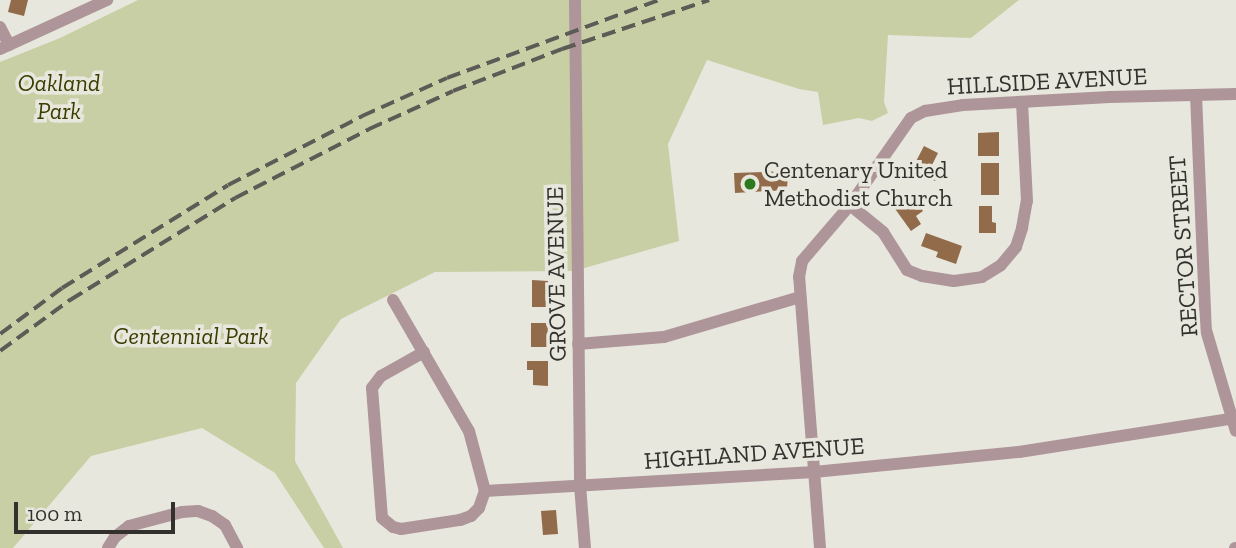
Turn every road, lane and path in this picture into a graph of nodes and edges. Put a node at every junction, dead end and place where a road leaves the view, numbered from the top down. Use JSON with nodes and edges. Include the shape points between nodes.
{"nodes":[{"id":1,"x":575,"y":0,"type":"edge"},
{"id":2,"x":105,"y":1,"type":"edge"},
{"id":3,"x":0,"y":27,"type":"edge"},
{"id":4,"x":4,"y":47,"type":"edge"},
{"id":5,"x":1236,"y":94,"type":"edge"},
{"id":6,"x":1196,"y":95,"type":"junction"},
{"id":7,"x":1022,"y":102,"type":"junction"},
{"id":8,"x":850,"y":205,"type":"junction"},
{"id":9,"x":800,"y":297,"type":"junction"},
{"id":10,"x":393,"y":300,"type":"dead end"},
{"id":11,"x":578,"y":344,"type":"junction"},
{"id":12,"x":424,"y":352,"type":"junction"},
{"id":13,"x":1235,"y":423,"type":"edge"},
{"id":14,"x":814,"y":472,"type":"junction"},
{"id":15,"x":580,"y":485,"type":"junction"},
{"id":16,"x":485,"y":491,"type":"junction"},
{"id":17,"x":108,"y":548,"type":"edge"},
{"id":18,"x":237,"y":548,"type":"edge"},
{"id":19,"x":585,"y":548,"type":"edge"},
{"id":20,"x":820,"y":548,"type":"edge"}],
"edges":[{"from":1,"to":11,"type":"street","name":"GROVE AVENUE"},
{"from":2,"to":4,"type":"street"},
{"from":3,"to":4,"type":"street"},
{"from":5,"to":6,"type":"street","name":"HILLSIDE AVENUE"},
{"from":6,"to":7,"type":"street","name":"HILLSIDE AVENUE"},
{"from":6,"to":13,"type":"street","name":"RECTOR STREET","via":[[1206,330]]},
{"from":7,"to":8,"type":"street","name":"HILLSIDE AVENUE","via":[[942,107],[911,118]]},
{"from":7,"to":8,"type":"street","via":[[1027,201],[1022,228],[1016,247],[1001,265],[982,277],[954,281],[907,270],[883,232]]},
{"from":8,"to":9,"type":"street","name":"HILLSIDE AVENUE","via":[[802,261]]},
{"from":9,"to":11,"type":"street","via":[[664,337]]},
{"from":9,"to":14,"type":"street","name":"HILLSIDE AVENUE"},
{"from":10,"to":12,"type":"street"},
{"from":11,"to":15,"type":"street","name":"GROVE AVENUE"},
{"from":12,"to":16,"type":"street","via":[[469,431]]},
{"from":12,"to":16,"type":"street","via":[[381,376],[372,388],[382,517],[401,528],[460,520],[479,508]]},
{"from":13,"to":14,"type":"street","name":"HIGHLAND AVENUE","via":[[1019,452]]},
{"from":14,"to":15,"type":"street","name":"HIGHLAND AVENUE"},
{"from":14,"to":20,"type":"street","name":"HILLSIDE AVENUE"},
{"from":15,"to":16,"type":"street","name":"HIGHLAND AVENUE"},
{"from":15,"to":19,"type":"street","name":"GROVE AVENUE"},
{"from":17,"to":18,"type":"street","via":[[129,526],[198,511],[225,525]]}]}
